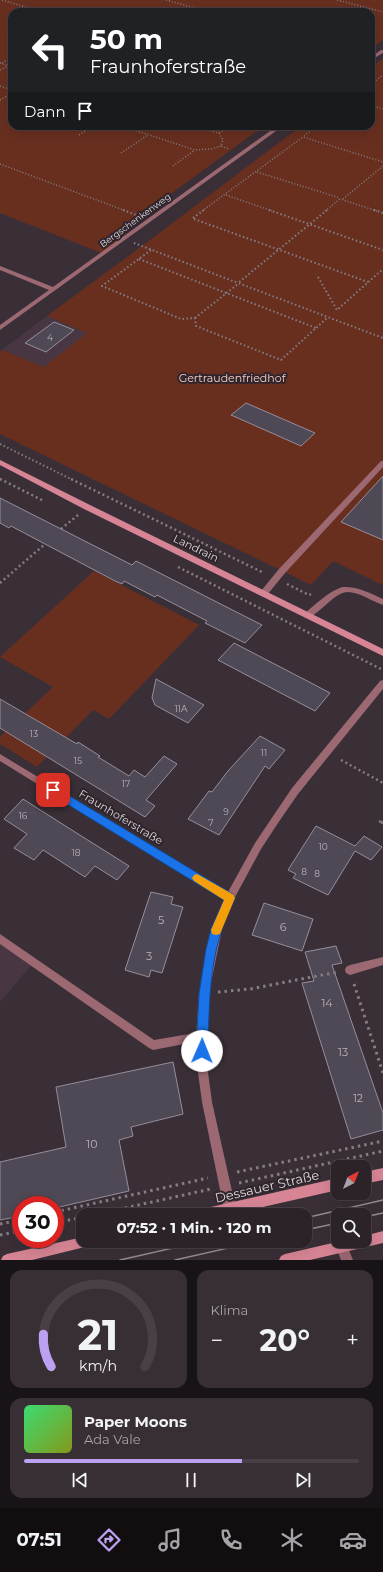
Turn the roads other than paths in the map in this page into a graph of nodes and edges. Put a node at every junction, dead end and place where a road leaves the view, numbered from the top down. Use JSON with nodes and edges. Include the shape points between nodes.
{"nodes":[{"id":1,"x":274,"y":130,"type":"edge"},
{"id":2,"x":0,"y":268,"type":"edge"},
{"id":3,"x":53,"y":289,"type":"junction"},
{"id":4,"x":0,"y":328,"type":"edge"},
{"id":5,"x":0,"y":462,"type":"edge"},
{"id":6,"x":383,"y":463,"type":"edge"},
{"id":7,"x":264,"y":593,"type":"junction"},
{"id":8,"x":383,"y":602,"type":"edge"},
{"id":9,"x":308,"y":615,"type":"junction"},
{"id":10,"x":383,"y":653,"type":"edge"},
{"id":11,"x":383,"y":683,"type":"edge"},
{"id":12,"x":0,"y":757,"type":"edge"},
{"id":13,"x":230,"y":898,"type":"junction"},
{"id":14,"x":0,"y":938,"type":"edge"},
{"id":15,"x":383,"y":961,"type":"edge"},
{"id":16,"x":350,"y":970,"type":"road end"},
{"id":17,"x":201,"y":1037,"type":"junction"},
{"id":18,"x":383,"y":1174,"type":"edge"},
{"id":19,"x":371,"y":1177,"type":"edge"},
{"id":20,"x":331,"y":1186,"type":"edge"},
{"id":21,"x":230,"y":1208,"type":"edge"},
{"id":22,"x":234,"y":1208,"type":"edge"},
{"id":23,"x":383,"y":1237,"type":"edge"},
{"id":24,"x":371,"y":1240,"type":"edge"},
{"id":25,"x":76,"y":1244,"type":"edge"},
{"id":26,"x":338,"y":1248,"type":"edge"},
{"id":27,"x":342,"y":1248,"type":"edge"},
{"id":28,"x":7,"y":1260,"type":"edge"},
{"id":29,"x":285,"y":1260,"type":"edge"},
{"id":30,"x":347,"y":1260,"type":"edge"}],
"edges":[{"from":1,"to":3,"type":"street","name":"Bergschenkenweg"},
{"from":2,"to":3,"type":"street"},
{"from":3,"to":4,"type":"street","name":"Bergschenkenweg"},
{"from":5,"to":7,"type":"street","name":"Landrain"},
{"from":6,"to":7,"type":"street"},
{"from":7,"to":9,"type":"street","name":"Landrain"},
{"from":8,"to":9,"type":"street","via":[[352,589],[344,589],[336,592]]},
{"from":9,"to":10,"type":"street","name":"Landrain"},
{"from":11,"to":13,"type":"street","via":[[295,791],[258,846]]},
{"from":12,"to":13,"type":"street","name":"Fraunhoferstraße"},
{"from":13,"to":17,"type":"street","via":[[216,929],[204,994]]},
{"from":14,"to":17,"type":"street","via":[[153,1045]]},
{"from":15,"to":16,"type":"street"},
{"from":17,"to":21,"type":"street","via":[[207,1102]]},
{"from":18,"to":19,"type":"street"},
{"from":20,"to":22,"type":"street","name":"Dessauer Straße"},
{"from":23,"to":24,"type":"street"},
{"from":25,"to":28,"type":"street"},
{"from":26,"to":29,"type":"street"},
{"from":27,"to":30,"type":"street"}]}
